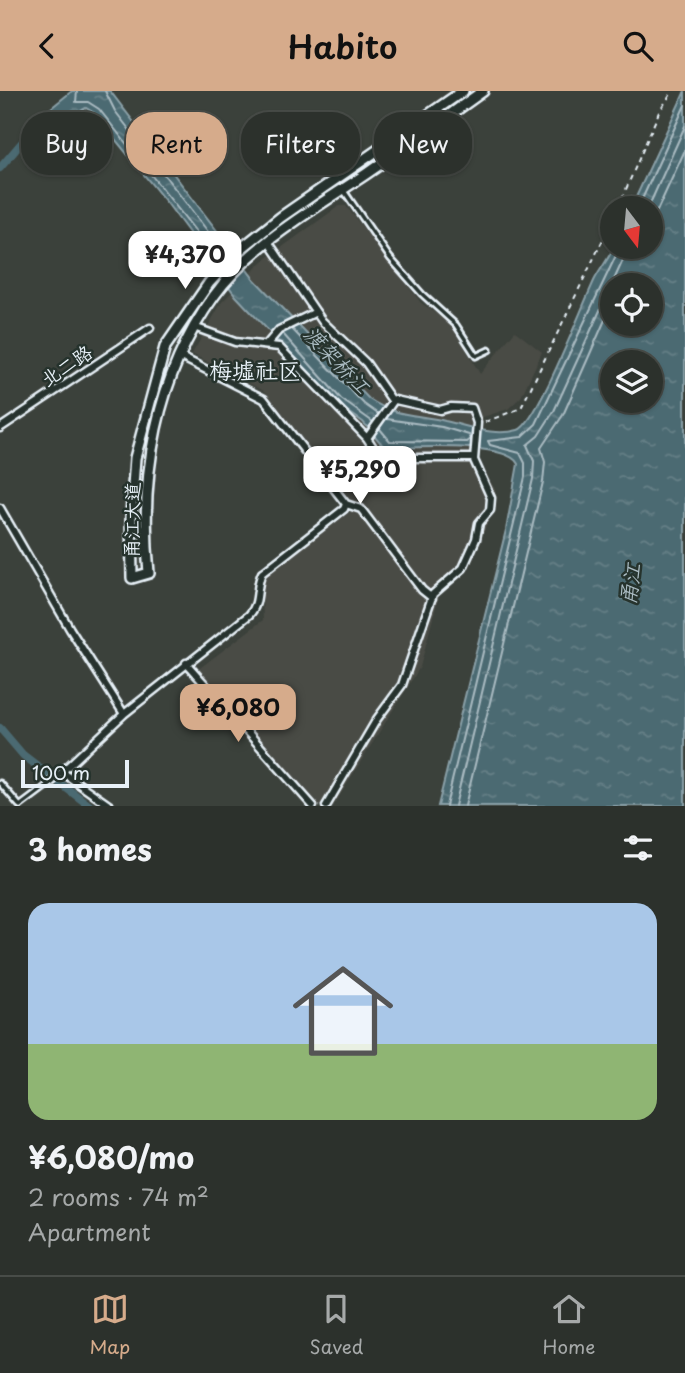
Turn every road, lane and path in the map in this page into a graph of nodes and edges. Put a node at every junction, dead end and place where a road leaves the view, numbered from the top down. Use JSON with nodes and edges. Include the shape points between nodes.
{"nodes":[{"id":1,"x":463,"y":91,"type":"edge"},
{"id":2,"x":483,"y":91,"type":"edge"},
{"id":3,"x":673,"y":91,"type":"edge"},
{"id":4,"x":343,"y":189,"type":"junction"},
{"id":5,"x":623,"y":196,"type":"edge"},
{"id":6,"x":268,"y":243,"type":"junction"},
{"id":7,"x":600,"y":246,"type":"edge"},
{"id":8,"x":316,"y":312,"type":"junction"},
{"id":9,"x":194,"y":327,"type":"junction"},
{"id":10,"x":150,"y":328,"type":"dead end"},
{"id":11,"x":267,"y":345,"type":"junction"},
{"id":12,"x":489,"y":350,"type":"dead end"},
{"id":13,"x":179,"y":356,"type":"junction"},
{"id":14,"x":394,"y":400,"type":"junction"},
{"id":15,"x":477,"y":426,"type":"junction"},
{"id":16,"x":0,"y":428,"type":"edge"},
{"id":17,"x":369,"y":435,"type":"junction"},
{"id":18,"x":474,"y":455,"type":"junction"},
{"id":19,"x":346,"y":505,"type":"junction"},
{"id":20,"x":0,"y":507,"type":"edge"},
{"id":21,"x":432,"y":598,"type":"junction"},
{"id":22,"x":186,"y":663,"type":"junction"},
{"id":23,"x":124,"y":714,"type":"junction"},
{"id":24,"x":62,"y":772,"type":"junction"},
{"id":25,"x":0,"y":783,"type":"edge"},
{"id":26,"x":48,"y":785,"type":"joint"},
{"id":27,"x":19,"y":806,"type":"edge"},
{"id":28,"x":110,"y":806,"type":"edge"},
{"id":29,"x":313,"y":806,"type":"edge"},
{"id":30,"x":326,"y":806,"type":"edge"}],
"edges":[{"from":1,"to":13,"type":"main road","name":"甬江大道","via":[[281,217],[238,251],[209,283],[166,347],[135,458],[132,578],[149,573],[146,493],[152,444]]},
{"from":2,"to":4,"type":"main road","name":"甬江大道"},
{"from":3,"to":5,"type":"path","via":[[659,112]]},
{"from":4,"to":6,"type":"main road","name":"甬江大道"},
{"from":4,"to":12,"type":"lane","via":[[390,258],[456,325],[476,356]]},
{"from":6,"to":8,"type":"street"},
{"from":6,"to":9,"type":"main road","name":"甬江大道","via":[[215,294]]},
{"from":7,"to":15,"type":"path","via":[[521,408]]},
{"from":8,"to":11,"type":"street","via":[[271,336]]},
{"from":8,"to":14,"type":"street","via":[[366,363]]},
{"from":9,"to":11,"type":"street","via":[[235,342]]},
{"from":9,"to":13,"type":"main road","name":"甬江大道"},
{"from":10,"to":16,"type":"street","name":"北二路"},
{"from":11,"to":17,"type":"street","via":[[279,347]]},
{"from":13,"to":19,"type":"street","via":[[264,399]]},
{"from":14,"to":15,"type":"street","via":[[440,410],[472,408]]},
{"from":14,"to":17,"type":"street"},
{"from":15,"to":18,"type":"street"},
{"from":17,"to":18,"type":"street","via":[[380,458]]},
{"from":18,"to":21,"type":"street","via":[[491,498],[490,510],[480,523],[463,568]]},
{"from":19,"to":21,"type":"street","via":[[361,509]]},
{"from":19,"to":22,"type":"street","via":[[262,573],[249,615]]},
{"from":20,"to":23,"type":"street"},
{"from":21,"to":30,"type":"street","via":[[402,685]]},
{"from":22,"to":23,"type":"street"},
{"from":22,"to":29,"type":"street"},
{"from":23,"to":24,"type":"street"},
{"from":24,"to":26,"type":"street"},
{"from":24,"to":28,"type":"street"},
{"from":25,"to":27,"type":"lane"},
{"from":26,"to":27,"type":"lane"}]}
